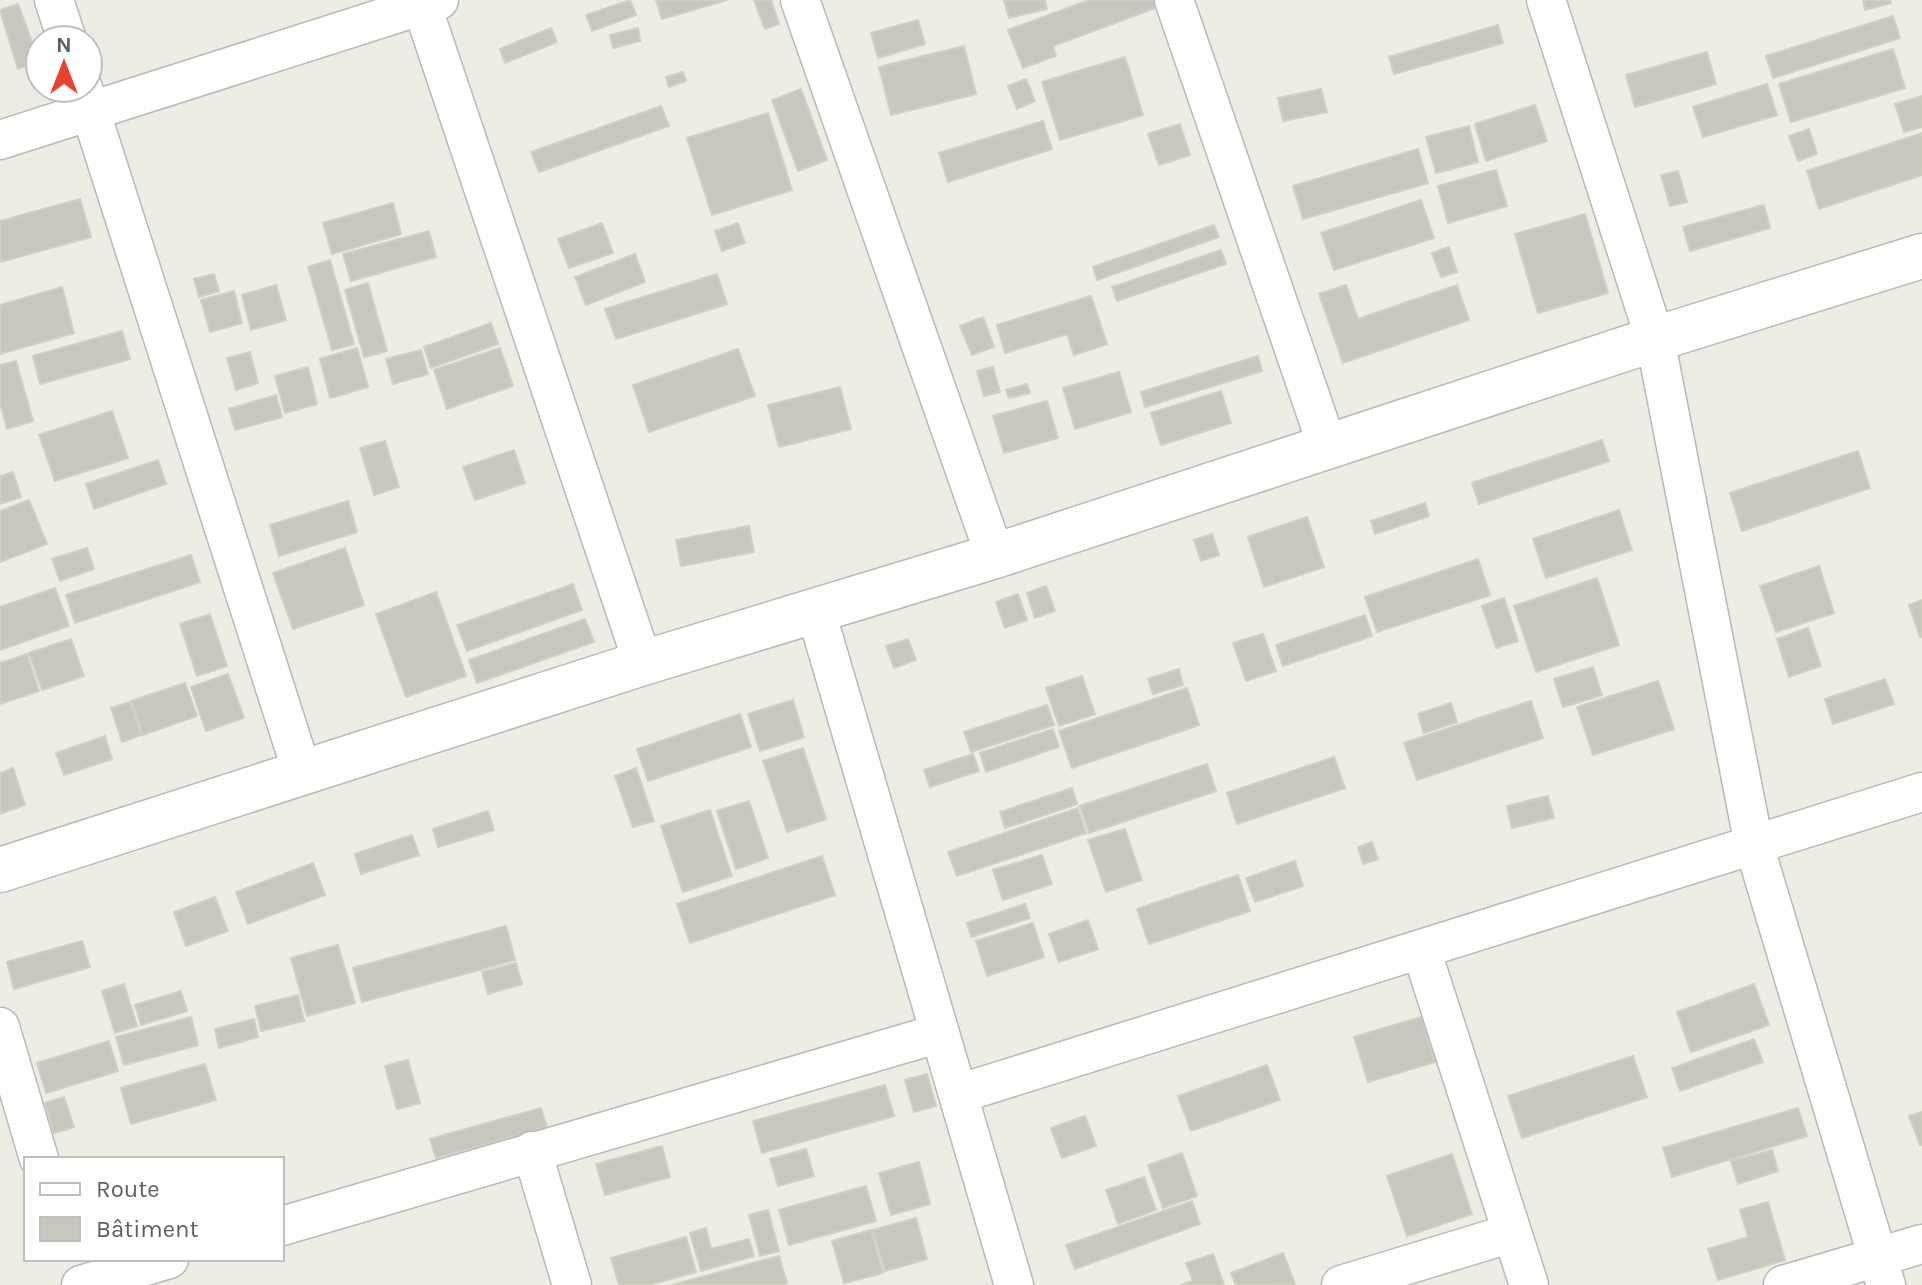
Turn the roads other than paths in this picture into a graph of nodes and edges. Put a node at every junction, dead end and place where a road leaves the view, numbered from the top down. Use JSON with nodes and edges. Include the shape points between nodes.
{"nodes":[{"id":1,"x":54,"y":0,"type":"edge"},
{"id":2,"x":800,"y":0,"type":"edge"},
{"id":3,"x":1174,"y":0,"type":"edge"},
{"id":4,"x":1546,"y":0,"type":"edge"},
{"id":5,"x":427,"y":2,"type":"edge"},
{"id":6,"x":62,"y":24,"type":"edge"},
{"id":7,"x":104,"y":95,"type":"edge"},
{"id":8,"x":78,"y":104,"type":"edge"},
{"id":9,"x":88,"y":104,"type":"edge"},
{"id":10,"x":0,"y":140,"type":"edge"},
{"id":11,"x":1922,"y":256,"type":"edge"},
{"id":12,"x":1655,"y":339,"type":"junction"},
{"id":13,"x":1328,"y":448,"type":"junction"},
{"id":14,"x":995,"y":556,"type":"junction"},
{"id":15,"x":816,"y":612,"type":"junction"},
{"id":16,"x":643,"y":663,"type":"junction"},
{"id":17,"x":303,"y":775,"type":"junction"},
{"id":18,"x":1922,"y":792,"type":"edge"},
{"id":19,"x":1754,"y":845,"type":"junction"},
{"id":20,"x":0,"y":870,"type":"edge"},
{"id":21,"x":1421,"y":949,"type":"junction"},
{"id":22,"x":0,"y":1027,"type":"edge"},
{"id":23,"x":940,"y":1033,"type":"junction"},
{"id":24,"x":958,"y":1094,"type":"junction"},
{"id":25,"x":532,"y":1151,"type":"junction"},
{"id":26,"x":38,"y":1157,"type":"edge"},
{"id":27,"x":284,"y":1225,"type":"edge"},
{"id":28,"x":1512,"y":1233,"type":"junction"},
{"id":29,"x":1922,"y":1244,"type":"edge"},
{"id":30,"x":70,"y":1261,"type":"edge"},
{"id":31,"x":162,"y":1261,"type":"edge"},
{"id":32,"x":1882,"y":1271,"type":"edge"},
{"id":33,"x":1359,"y":1282,"type":"edge"},
{"id":34,"x":79,"y":1285,"type":"edge"},
{"id":35,"x":572,"y":1285,"type":"edge"},
{"id":36,"x":1014,"y":1285,"type":"edge"},
{"id":37,"x":1529,"y":1285,"type":"edge"},
{"id":38,"x":1783,"y":1285,"type":"edge"}],
"edges":[{"from":1,"to":6,"type":"street"},
{"from":2,"to":14,"type":"street"},
{"from":3,"to":13,"type":"street"},
{"from":4,"to":12,"type":"street"},
{"from":5,"to":7,"type":"street"},
{"from":5,"to":16,"type":"street"},
{"from":8,"to":10,"type":"street"},
{"from":9,"to":17,"type":"street"},
{"from":11,"to":12,"type":"street"},
{"from":12,"to":13,"type":"street"},
{"from":12,"to":19,"type":"street"},
{"from":13,"to":14,"type":"street"},
{"from":14,"to":15,"type":"street"},
{"from":15,"to":16,"type":"street"},
{"from":15,"to":23,"type":"street"},
{"from":16,"to":17,"type":"street"},
{"from":17,"to":20,"type":"street"},
{"from":18,"to":19,"type":"street"},
{"from":19,"to":21,"type":"street"},
{"from":19,"to":32,"type":"street"},
{"from":21,"to":24,"type":"street"},
{"from":21,"to":28,"type":"street"},
{"from":22,"to":26,"type":"street"},
{"from":23,"to":24,"type":"street"},
{"from":23,"to":25,"type":"street"},
{"from":24,"to":36,"type":"street"},
{"from":25,"to":27,"type":"street"},
{"from":25,"to":35,"type":"street"},
{"from":28,"to":33,"type":"street"},
{"from":28,"to":37,"type":"street"},
{"from":29,"to":32,"type":"street"},
{"from":30,"to":34,"type":"street"},
{"from":31,"to":34,"type":"street"},
{"from":32,"to":38,"type":"street"}]}
